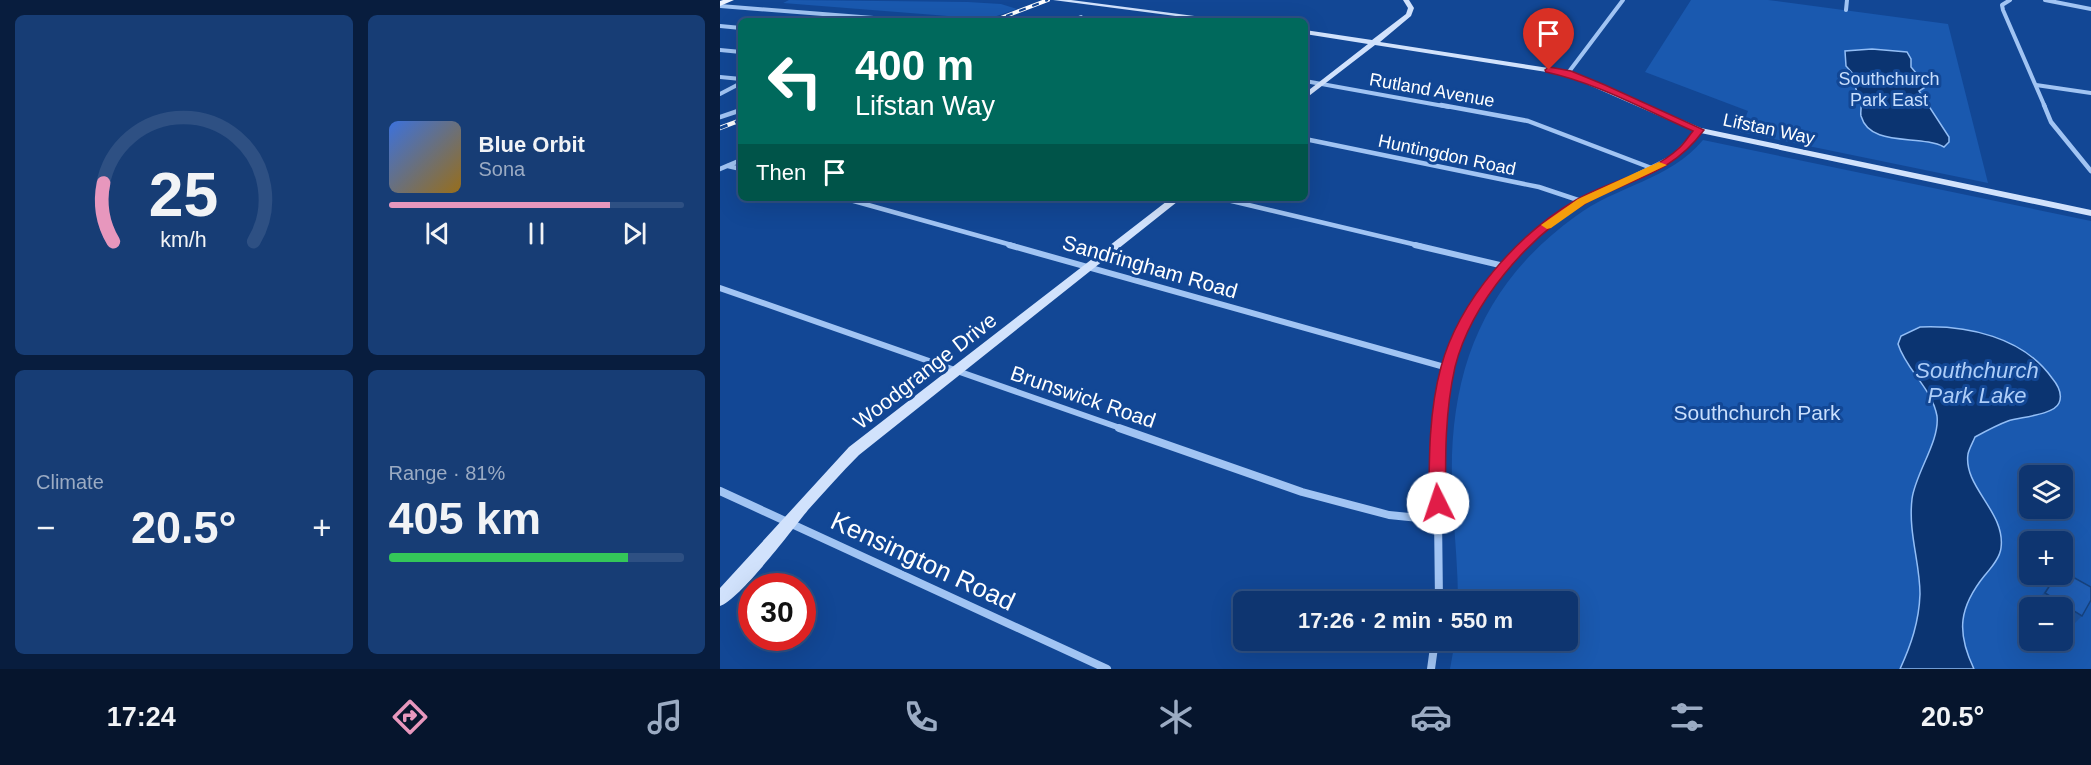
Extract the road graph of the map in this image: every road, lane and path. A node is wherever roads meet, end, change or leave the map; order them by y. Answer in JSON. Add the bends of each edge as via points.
{"nodes":[{"id":1,"x":730,"y":0,"type":"edge"},
{"id":2,"x":1056,"y":0,"type":"edge"},
{"id":3,"x":1406,"y":0,"type":"edge"},
{"id":4,"x":1623,"y":0,"type":"edge"},
{"id":5,"x":1847,"y":0,"type":"edge"},
{"id":6,"x":2010,"y":0,"type":"edge"},
{"id":7,"x":2045,"y":0,"type":"edge"},
{"id":8,"x":720,"y":5,"type":"edge"},
{"id":9,"x":2091,"y":9,"type":"edge"},
{"id":10,"x":1846,"y":10,"type":"dead end"},
{"id":11,"x":876,"y":18,"type":"edge"},
{"id":12,"x":1205,"y":18,"type":"edge"},
{"id":13,"x":720,"y":26,"type":"edge"},
{"id":14,"x":738,"y":28,"type":"edge"},
{"id":15,"x":1308,"y":32,"type":"edge"},
{"id":16,"x":1373,"y":43,"type":"junction"},
{"id":17,"x":720,"y":50,"type":"edge"},
{"id":18,"x":738,"y":52,"type":"edge"},
{"id":19,"x":1568,"y":73,"type":"junction"},
{"id":20,"x":720,"y":77,"type":"edge"},
{"id":21,"x":738,"y":79,"type":"edge"},
{"id":22,"x":1308,"y":82,"type":"edge"},
{"id":23,"x":1322,"y":84,"type":"junction"},
{"id":24,"x":738,"y":85,"type":"edge"},
{"id":25,"x":2036,"y":85,"type":"junction"},
{"id":26,"x":2091,"y":93,"type":"edge"},
{"id":27,"x":720,"y":94,"type":"edge"},
{"id":28,"x":1308,"y":95,"type":"edge"},
{"id":29,"x":738,"y":111,"type":"edge"},
{"id":30,"x":720,"y":117,"type":"edge"},
{"id":31,"x":1699,"y":130,"type":"junction"},
{"id":32,"x":1308,"y":141,"type":"edge"},
{"id":33,"x":738,"y":161,"type":"edge"},
{"id":34,"x":728,"y":166,"type":"junction"},
{"id":35,"x":738,"y":168,"type":"edge"},
{"id":36,"x":720,"y":169,"type":"edge"},
{"id":37,"x":1654,"y":169,"type":"junction"},
{"id":38,"x":2091,"y":171,"type":"edge"},
{"id":39,"x":854,"y":201,"type":"edge"},
{"id":40,"x":1173,"y":201,"type":"edge"},
{"id":41,"x":1232,"y":201,"type":"edge"},
{"id":42,"x":1581,"y":201,"type":"junction"},
{"id":43,"x":2091,"y":213,"type":"edge"},
{"id":44,"x":1504,"y":266,"type":"junction"},
{"id":45,"x":1088,"y":267,"type":"junction"},
{"id":46,"x":720,"y":288,"type":"edge"},
{"id":47,"x":1448,"y":368,"type":"junction"},
{"id":48,"x":956,"y":371,"type":"junction"},
{"id":49,"x":720,"y":491,"type":"edge"},
{"id":50,"x":1439,"y":520,"type":"junction"},
{"id":51,"x":789,"y":522,"type":"junction"},
{"id":52,"x":1439,"y":591,"type":"edge"},
{"id":53,"x":720,"y":599,"type":"edge"},
{"id":54,"x":1434,"y":651,"type":"edge"},
{"id":55,"x":1107,"y":669,"type":"edge"},
{"id":56,"x":1431,"y":669,"type":"edge"}],
"edges":[{"from":1,"to":8,"type":"main road"},
{"from":2,"to":12,"type":"street"},
{"from":3,"to":16,"type":"street","via":[[1411,8],[1408,15]]},
{"from":4,"to":19,"type":"street"},
{"from":5,"to":10,"type":"street"},
{"from":6,"to":25,"type":"street","via":[[2002,6]]},
{"from":7,"to":9,"type":"street"},
{"from":8,"to":11,"type":"street"},
{"from":13,"to":14,"type":"street"},
{"from":15,"to":16,"type":"street","name":"Lifstan Way"},
{"from":16,"to":19,"type":"street","name":"Lifstan Way"},
{"from":16,"to":23,"type":"street"},
{"from":17,"to":18,"type":"street"},
{"from":19,"to":31,"type":"street","name":"Lifstan Way"},
{"from":20,"to":21,"type":"street"},
{"from":22,"to":23,"type":"street","name":"Rutland Avenue"},
{"from":23,"to":28,"type":"street"},
{"from":23,"to":37,"type":"street","name":"Rutland Avenue","via":[[1528,121]]},
{"from":24,"to":27,"type":"street"},
{"from":25,"to":26,"type":"street"},
{"from":25,"to":38,"type":"street","via":[[2052,122]]},
{"from":29,"to":30,"type":"street"},
{"from":31,"to":37,"type":"street","via":[[1682,151]]},
{"from":31,"to":43,"type":"street","name":"Lifstan Way"},
{"from":32,"to":42,"type":"street","name":"Huntingdon Road","via":[[1539,187]]},
{"from":33,"to":34,"type":"street"},
{"from":34,"to":35,"type":"street"},
{"from":34,"to":36,"type":"street"},
{"from":37,"to":42,"type":"street"},
{"from":39,"to":45,"type":"street","name":"Sandringham Road"},
{"from":40,"to":45,"type":"street","name":"Woodgrange Drive"},
{"from":41,"to":44,"type":"street"},
{"from":42,"to":44,"type":"street","via":[[1551,221]]},
{"from":44,"to":47,"type":"street","via":[[1465,324]]},
{"from":45,"to":47,"type":"street","name":"Sandringham Road"},
{"from":45,"to":48,"type":"street","name":"Woodgrange Drive"},
{"from":46,"to":48,"type":"street","name":"Brunswick Road"},
{"from":47,"to":50,"type":"street","via":[[1436,449]]},
{"from":48,"to":50,"type":"street","name":"Brunswick Road","via":[[1302,492],[1375,511]]},
{"from":48,"to":51,"type":"street","name":"Woodgrange Drive","via":[[854,451]]},
{"from":49,"to":51,"type":"street","name":"Kensington Road"},
{"from":50,"to":52,"type":"street"},
{"from":51,"to":53,"type":"street","name":"Woodgrange Drive"},
{"from":51,"to":55,"type":"street","name":"Kensington Road"},
{"from":54,"to":56,"type":"street"}]}
